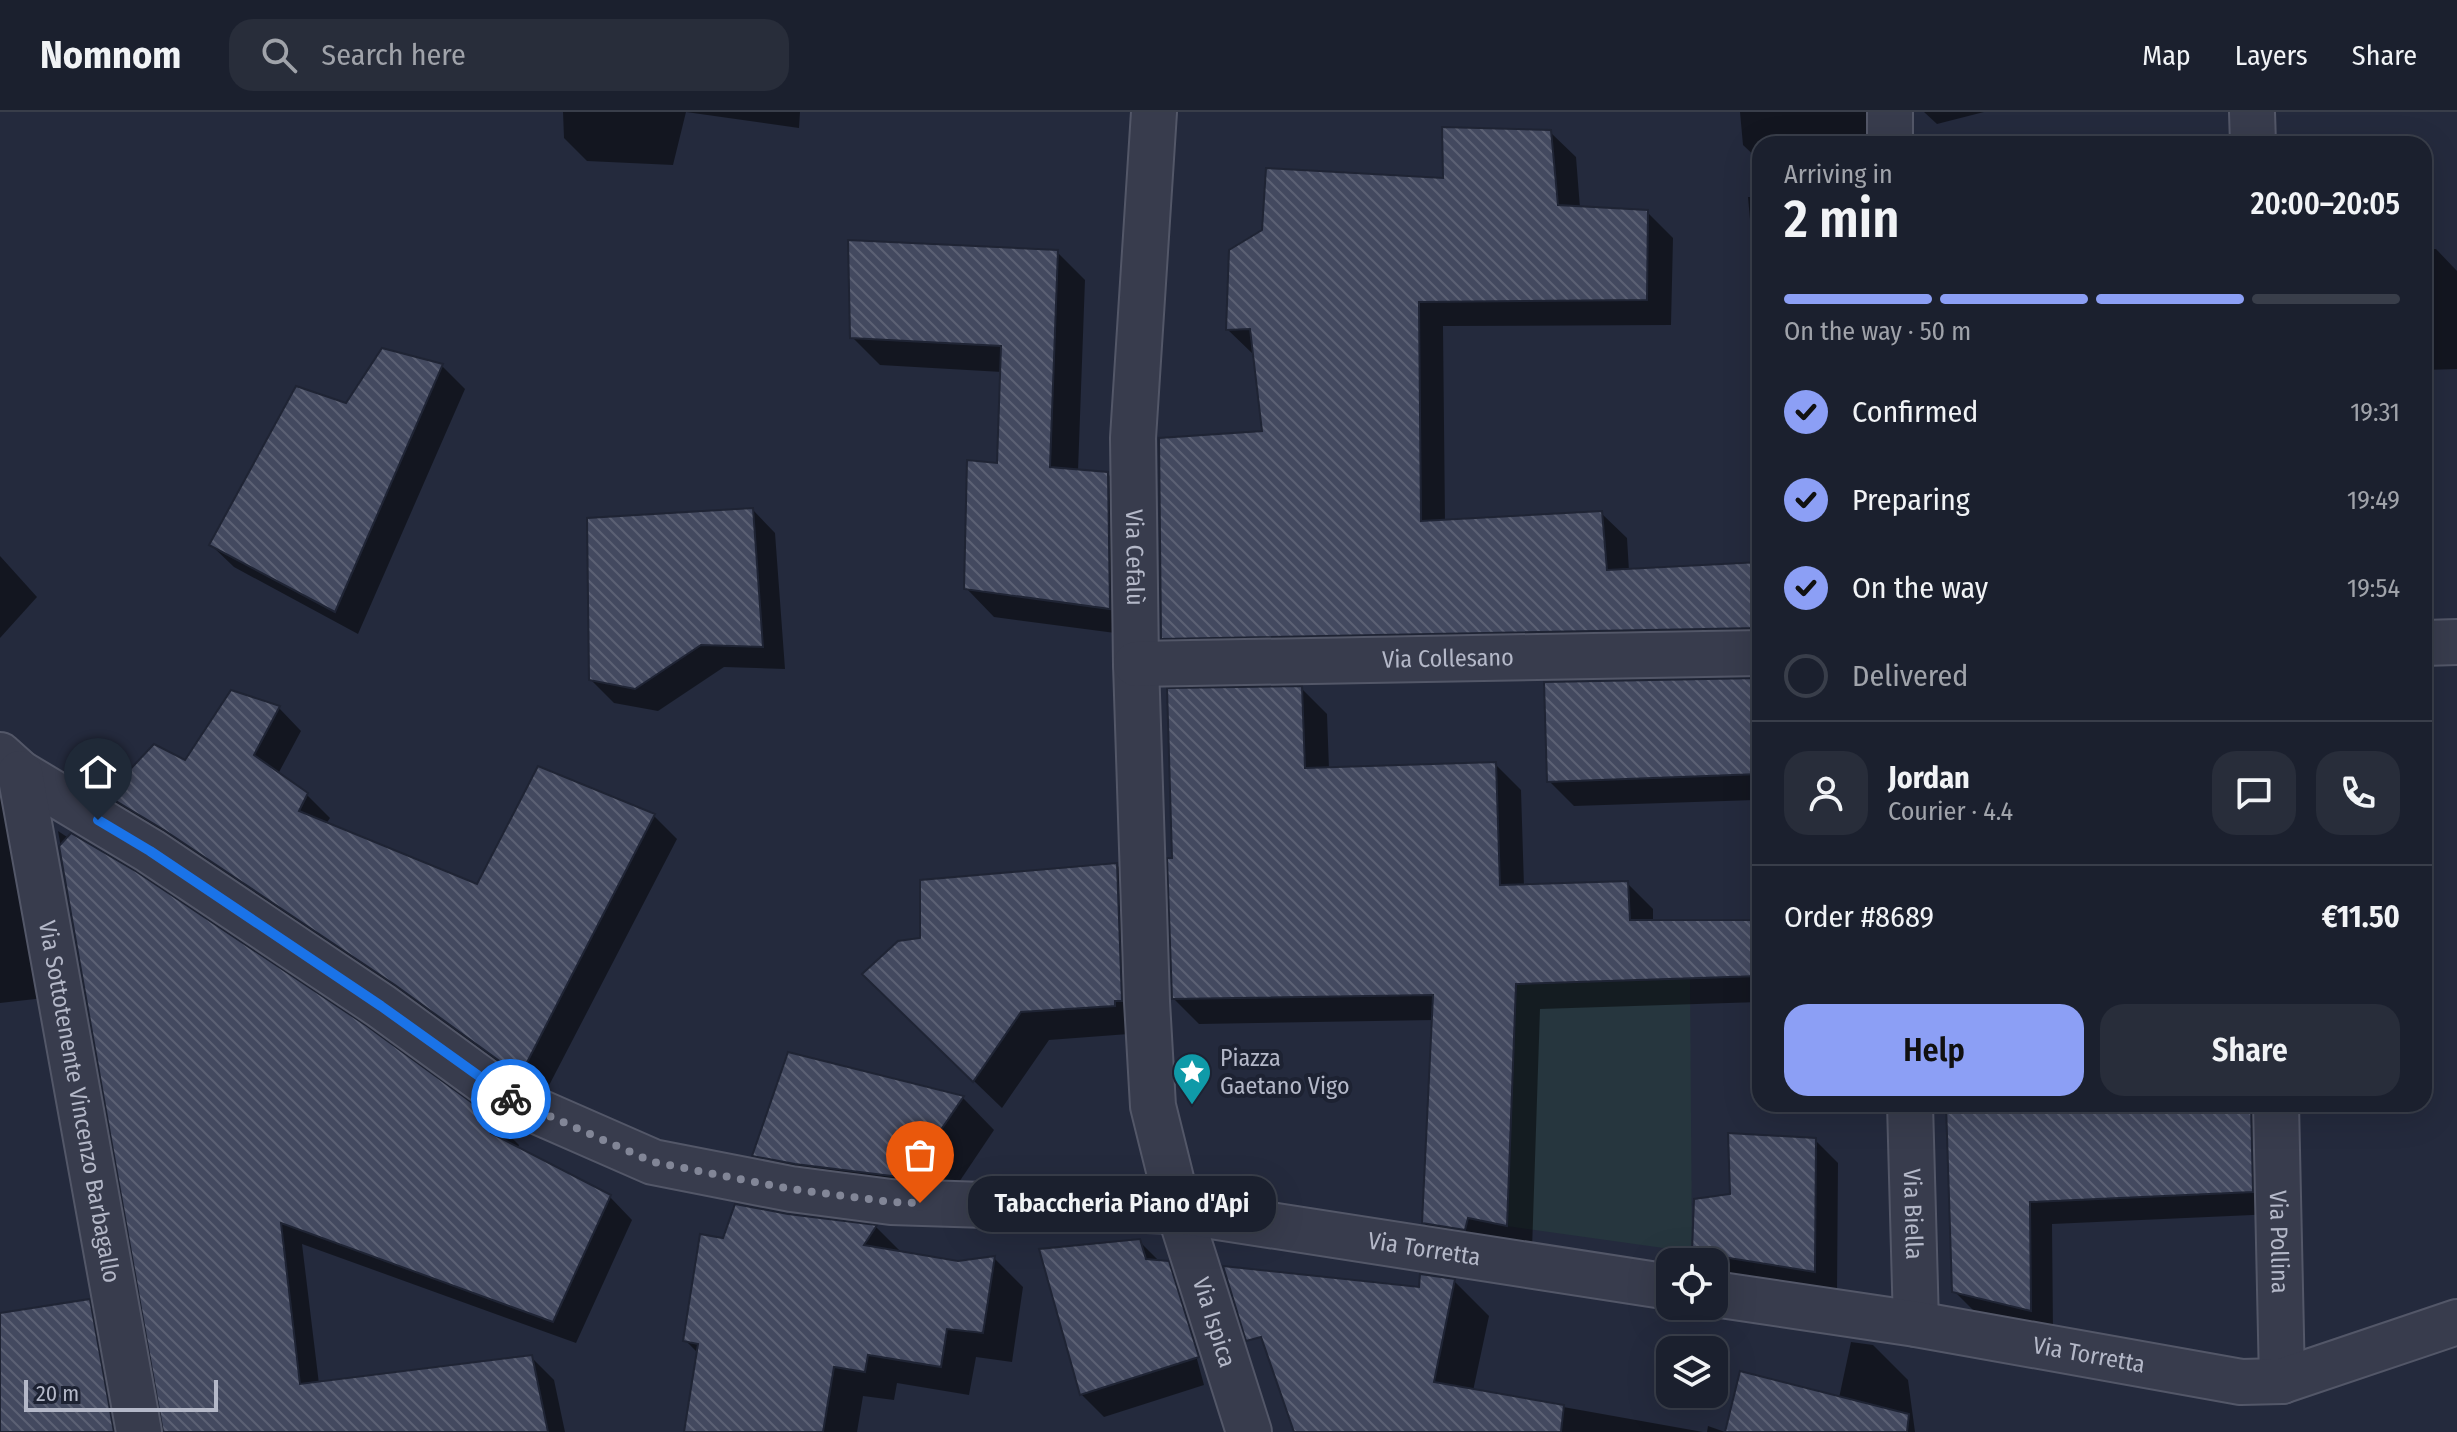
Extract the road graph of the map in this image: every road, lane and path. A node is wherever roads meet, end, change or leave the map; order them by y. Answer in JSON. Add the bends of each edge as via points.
{"nodes":[{"id":1,"x":1154,"y":112,"type":"edge"},
{"id":2,"x":1890,"y":112,"type":"edge"},
{"id":3,"x":2252,"y":112,"type":"edge"},
{"id":4,"x":1890,"y":136,"type":"edge"},
{"id":5,"x":2253,"y":136,"type":"edge"},
{"id":6,"x":2457,"y":642,"type":"edge"},
{"id":7,"x":2432,"y":643,"type":"edge"},
{"id":8,"x":1752,"y":653,"type":"edge"},
{"id":9,"x":1136,"y":664,"type":"junction"},
{"id":10,"x":10,"y":764,"type":"edge"},
{"id":11,"x":1147,"y":1002,"type":"joint"},
{"id":12,"x":1910,"y":1112,"type":"edge"},
{"id":13,"x":2276,"y":1112,"type":"edge"},
{"id":14,"x":1179,"y":1211,"type":"junction"},
{"id":15,"x":1656,"y":1285,"type":"edge"},
{"id":16,"x":1728,"y":1296,"type":"edge"},
{"id":17,"x":2457,"y":1322,"type":"edge"},
{"id":18,"x":1916,"y":1324,"type":"junction"},
{"id":19,"x":2282,"y":1381,"type":"junction"},
{"id":20,"x":139,"y":1432,"type":"edge"},
{"id":21,"x":1249,"y":1432,"type":"edge"}],
"edges":[{"from":1,"to":9,"type":"street","name":"Via Cefalù","via":[[1133,438]]},
{"from":2,"to":4,"type":"street"},
{"from":3,"to":5,"type":"street"},
{"from":6,"to":7,"type":"street"},
{"from":8,"to":9,"type":"street","name":"Via Collesano"},
{"from":9,"to":11,"type":"street","name":"Via Cefalù"},
{"from":10,"to":14,"type":"street","name":"Via Sottotenente Vincenzo Barbagallo","via":[[381,1006],[507,1098],[653,1162],[891,1202]]},
{"from":10,"to":20,"type":"street","name":"Via Sottotenente Vincenzo Barbagallo"},
{"from":11,"to":14,"type":"street","name":"Via Ispica","via":[[1153,1106]]},
{"from":12,"to":18,"type":"street","name":"Via Biella"},
{"from":13,"to":19,"type":"street","name":"Via Pollina"},
{"from":14,"to":15,"type":"street","name":"Via Torretta"},
{"from":14,"to":21,"type":"street","name":"Via Ispica"},
{"from":16,"to":18,"type":"street","name":"Via Torretta"},
{"from":17,"to":19,"type":"street","name":"Via Torretta"},
{"from":18,"to":19,"type":"street","name":"Via Torretta","via":[[2241,1382]]}]}
